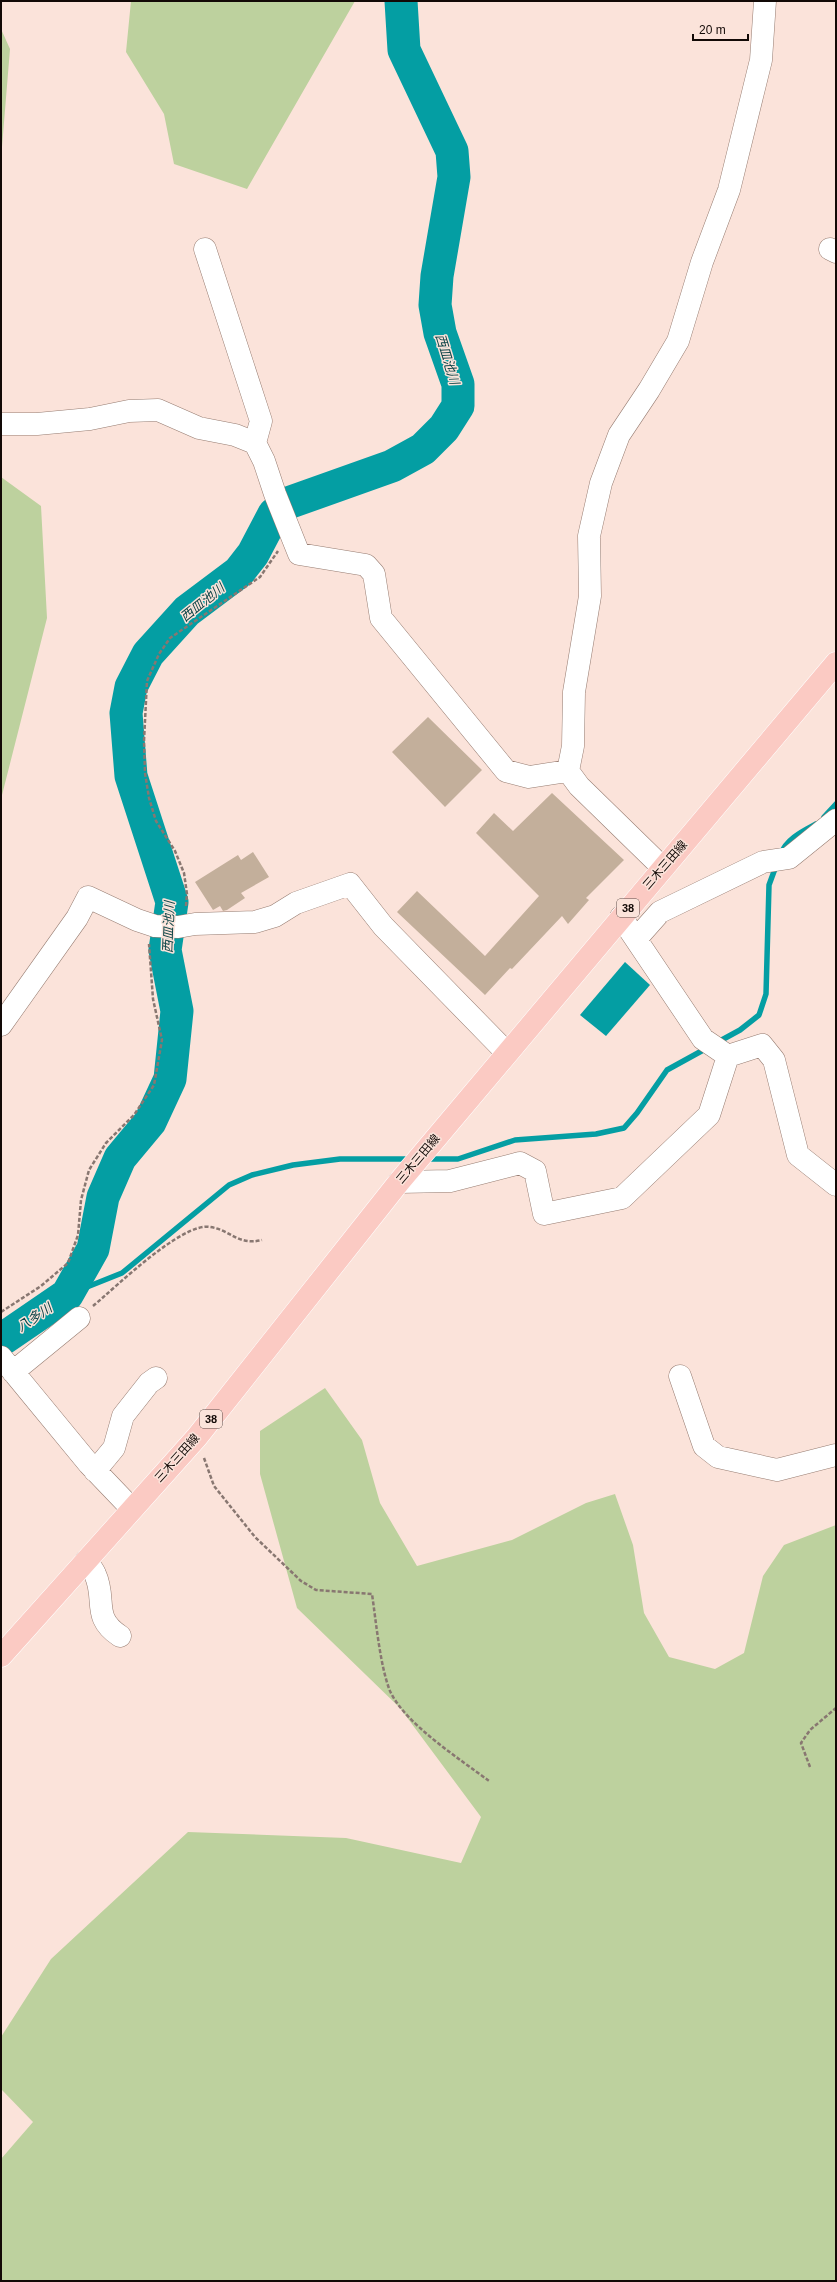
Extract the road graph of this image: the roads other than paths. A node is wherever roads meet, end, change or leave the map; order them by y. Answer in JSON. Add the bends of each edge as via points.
{"nodes":[{"id":1,"x":765,"y":1,"type":"edge"},
{"id":2,"x":205,"y":249,"type":"dead end"},
{"id":3,"x":1,"y":424,"type":"edge"},
{"id":4,"x":255,"y":444,"type":"junction"},
{"id":5,"x":836,"y":663,"type":"edge"},
{"id":6,"x":568,"y":771,"type":"junction"},
{"id":7,"x":836,"y":820,"type":"edge"},
{"id":8,"x":663,"y":868,"type":"junction"},
{"id":9,"x":621,"y":917,"type":"junction"},
{"id":10,"x":636,"y":939,"type":"junction"},
{"id":11,"x":1,"y":1025,"type":"edge"},
{"id":12,"x":507,"y":1053,"type":"junction"},
{"id":13,"x":728,"y":1056,"type":"junction"},
{"id":14,"x":403,"y":1177,"type":"junction"},
{"id":15,"x":836,"y":1185,"type":"edge"},
{"id":16,"x":79,"y":1318,"type":"road end"},
{"id":17,"x":6,"y":1364,"type":"edge"},
{"id":18,"x":680,"y":1376,"type":"dead end"},
{"id":19,"x":156,"y":1378,"type":"dead end"},
{"id":20,"x":836,"y":1455,"type":"edge"},
{"id":21,"x":95,"y":1471,"type":"junction"},
{"id":22,"x":132,"y":1509,"type":"junction"},
{"id":23,"x":86,"y":1561,"type":"junction"},
{"id":24,"x":120,"y":1636,"type":"dead end"},
{"id":25,"x":1,"y":1656,"type":"edge"}],
"edges":[{"from":1,"to":6,"type":"street","via":[[761,60],[729,190],[702,262],[678,341],[619,435],[601,483],[589,536],[590,596],[574,692],[573,746]]},
{"from":2,"to":4,"type":"street","via":[[261,421]]},
{"from":3,"to":4,"type":"street","via":[[37,424],[90,419],[129,411],[158,410],[199,428],[235,435]]},
{"from":4,"to":6,"type":"street","via":[[264,461],[299,554],[366,564],[374,574],[381,618],[506,771],[529,777]]},
{"from":5,"to":8,"type":"main road","name":"三木三田線","number":"38"},
{"from":6,"to":8,"type":"street","via":[[579,786]]},
{"from":7,"to":10,"type":"street","via":[[788,858],[763,862],[660,912]]},
{"from":8,"to":9,"type":"main road","name":"三木三田線","number":"38"},
{"from":9,"to":10,"type":"street"},
{"from":9,"to":12,"type":"main road","name":"三木三田線","number":"38"},
{"from":10,"to":13,"type":"street","via":[[703,1039]]},
{"from":11,"to":12,"type":"street","via":[[77,918],[88,897],[153,925],[181,926],[255,922],[275,916],[296,903],[350,884],[382,926]]},
{"from":12,"to":14,"type":"main road","name":"三木三田線","number":"38"},
{"from":13,"to":14,"type":"street","via":[[709,1115],[622,1198],[544,1214],[535,1171],[520,1163],[450,1181]]},
{"from":13,"to":15,"type":"street","via":[[762,1045],[774,1060],[798,1155]]},
{"from":14,"to":22,"type":"main road","name":"三木三田線","number":"38","via":[[197,1437]]},
{"from":16,"to":17,"type":"street"},
{"from":17,"to":21,"type":"street"},
{"from":18,"to":20,"type":"street","via":[[704,1446],[718,1457],[777,1470]]},
{"from":19,"to":21,"type":"street","via":[[149,1383],[123,1416],[114,1448]]},
{"from":21,"to":22,"type":"street"},
{"from":22,"to":23,"type":"main road","name":"三木三田線","number":"38"},
{"from":23,"to":24,"type":"street","via":[[95,1573],[102,1618],[109,1628]]},
{"from":23,"to":25,"type":"main road","name":"三木三田線","number":"38"}]}
